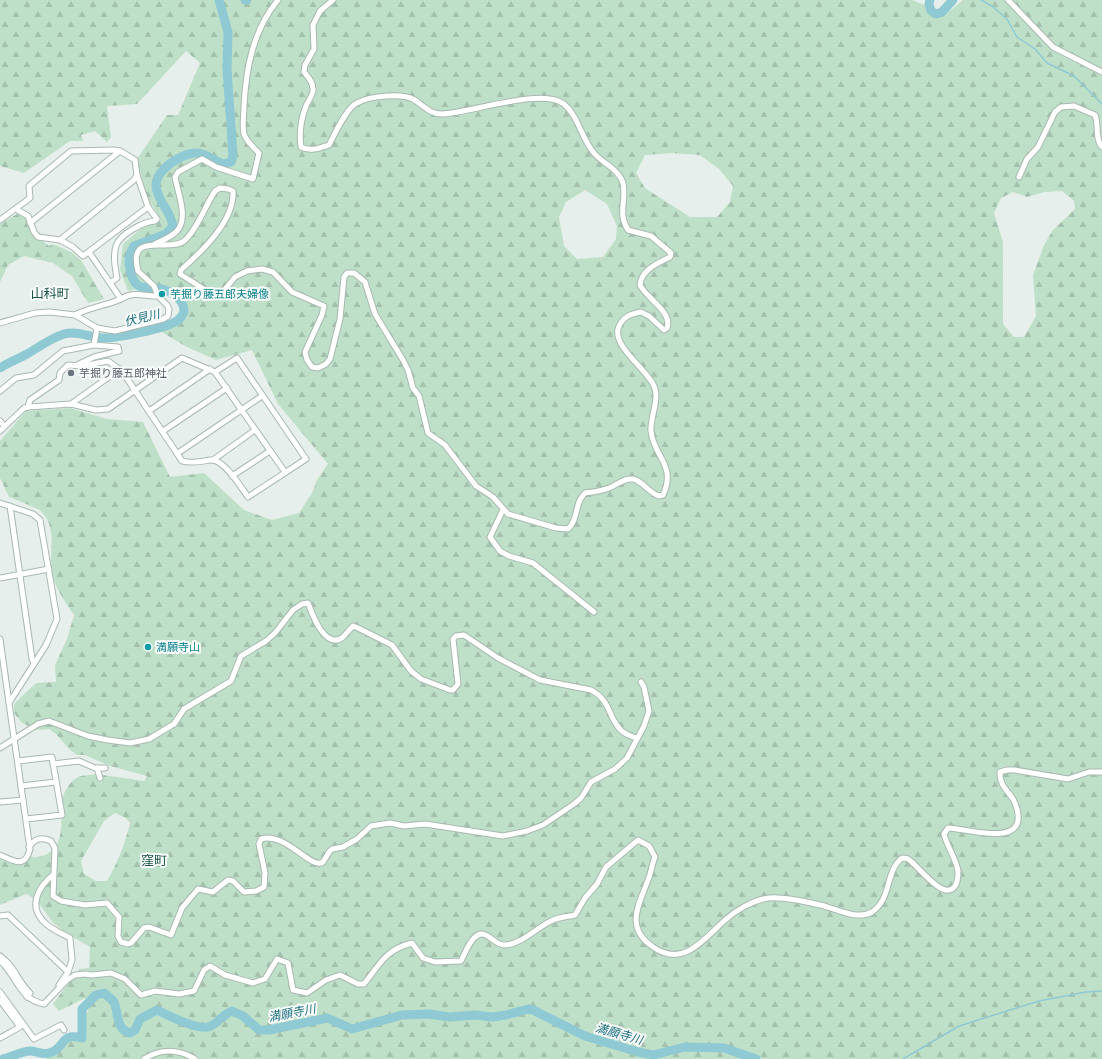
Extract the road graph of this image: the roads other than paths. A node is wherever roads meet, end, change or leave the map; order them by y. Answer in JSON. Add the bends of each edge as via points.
{"nodes":[{"id":1,"x":278,"y":0,"type":"edge"},
{"id":2,"x":333,"y":0,"type":"edge"},
{"id":3,"x":1008,"y":0,"type":"edge"},
{"id":4,"x":1102,"y":72,"type":"edge"},
{"id":5,"x":1102,"y":148,"type":"edge"},
{"id":6,"x":120,"y":151,"type":"junction"},
{"id":7,"x":137,"y":176,"type":"junction"},
{"id":8,"x":1018,"y":177,"type":"dead end"},
{"id":9,"x":148,"y":207,"type":"junction"},
{"id":10,"x":16,"y":209,"type":"junction"},
{"id":11,"x":0,"y":220,"type":"edge"},
{"id":12,"x":30,"y":223,"type":"junction"},
{"id":13,"x":60,"y":240,"type":"junction"},
{"id":14,"x":155,"y":244,"type":"junction"},
{"id":15,"x":89,"y":252,"type":"junction"},
{"id":16,"x":110,"y":283,"type":"junction"},
{"id":17,"x":158,"y":294,"type":"junction"},
{"id":18,"x":121,"y":299,"type":"junction"},
{"id":19,"x":75,"y":315,"type":"junction"},
{"id":20,"x":0,"y":323,"type":"edge"},
{"id":21,"x":96,"y":329,"type":"junction"},
{"id":22,"x":94,"y":344,"type":"junction"},
{"id":23,"x":79,"y":364,"type":"junction"},
{"id":24,"x":120,"y":369,"type":"junction"},
{"id":25,"x":210,"y":369,"type":"junction"},
{"id":26,"x":215,"y":372,"type":"junction"},
{"id":27,"x":227,"y":388,"type":"junction"},
{"id":28,"x":136,"y":390,"type":"junction"},
{"id":29,"x":0,"y":391,"type":"edge"},
{"id":30,"x":262,"y":396,"type":"junction"},
{"id":31,"x":71,"y":404,"type":"junction"},
{"id":32,"x":28,"y":407,"type":"junction"},
{"id":33,"x":242,"y":409,"type":"junction"},
{"id":34,"x":149,"y":411,"type":"junction"},
{"id":35,"x":0,"y":421,"type":"edge"},
{"id":36,"x":4,"y":426,"type":"junction"},
{"id":37,"x":255,"y":430,"type":"junction"},
{"id":38,"x":0,"y":431,"type":"edge"},
{"id":39,"x":163,"y":431,"type":"junction"},
{"id":40,"x":270,"y":452,"type":"junction"},
{"id":41,"x":178,"y":453,"type":"junction"},
{"id":42,"x":213,"y":460,"type":"junction"},
{"id":43,"x":285,"y":472,"type":"junction"},
{"id":44,"x":232,"y":476,"type":"junction"},
{"id":45,"x":0,"y":503,"type":"edge"},
{"id":46,"x":10,"y":506,"type":"junction"},
{"id":47,"x":503,"y":510,"type":"junction"},
{"id":48,"x":49,"y":569,"type":"junction"},
{"id":49,"x":20,"y":574,"type":"junction"},
{"id":50,"x":0,"y":578,"type":"edge"},
{"id":51,"x":594,"y":612,"type":"dead end"},
{"id":52,"x":0,"y":639,"type":"edge"},
{"id":53,"x":1,"y":658,"type":"edge"},
{"id":54,"x":34,"y":663,"type":"junction"},
{"id":55,"x":641,"y":682,"type":"dead end"},
{"id":56,"x":9,"y":703,"type":"junction"},
{"id":57,"x":636,"y":738,"type":"junction"},
{"id":58,"x":14,"y":739,"type":"junction"},
{"id":59,"x":0,"y":748,"type":"edge"},
{"id":60,"x":18,"y":761,"type":"junction"},
{"id":61,"x":53,"y":764,"type":"junction"},
{"id":62,"x":97,"y":768,"type":"junction"},
{"id":63,"x":105,"y":768,"type":"dead end"},
{"id":64,"x":1102,"y":772,"type":"edge"},
{"id":65,"x":100,"y":778,"type":"dead end"},
{"id":66,"x":56,"y":782,"type":"junction"},
{"id":67,"x":21,"y":786,"type":"junction"},
{"id":68,"x":23,"y":800,"type":"junction"},
{"id":69,"x":0,"y":802,"type":"edge"},
{"id":70,"x":26,"y":819,"type":"junction"},
{"id":71,"x":29,"y":847,"type":"junction"},
{"id":72,"x":0,"y":855,"type":"edge"},
{"id":73,"x":53,"y":875,"type":"junction"},
{"id":74,"x":0,"y":916,"type":"edge"},
{"id":75,"x":0,"y":956,"type":"edge"},
{"id":76,"x":0,"y":961,"type":"edge"},
{"id":77,"x":68,"y":972,"type":"junction"},
{"id":78,"x":56,"y":991,"type":"junction"},
{"id":79,"x":0,"y":992,"type":"edge"},
{"id":80,"x":27,"y":997,"type":"junction"},
{"id":81,"x":0,"y":1000,"type":"edge"},
{"id":82,"x":64,"y":1030,"type":"dead end"},
{"id":83,"x":0,"y":1038,"type":"edge"},
{"id":84,"x":144,"y":1059,"type":"edge"},
{"id":85,"x":195,"y":1059,"type":"edge"}],
"edges":[{"from":1,"to":14,"type":"street","via":[[263,21],[255,41],[245,87],[244,136],[260,153],[253,179],[216,167],[202,159],[178,172],[175,177],[181,202],[182,222],[175,233]]},
{"from":2,"to":47,"type":"street","via":[[320,11],[313,25],[314,49],[304,72],[314,90],[306,106],[299,136],[301,147],[316,149],[329,145],[350,108],[356,103],[376,98],[407,97],[433,113],[440,114],[475,110],[518,100],[556,100],[569,109],[593,152],[614,170],[620,179],[623,190],[622,214],[628,230],[651,236],[671,254],[648,269],[642,276],[640,285],[665,314],[667,328],[664,330],[641,312],[627,316],[617,330],[617,338],[645,370],[656,392],[651,430],[665,463],[668,478],[663,495],[652,494],[633,479],[610,488],[585,493],[578,503],[572,526],[568,529],[519,518]]},
{"from":3,"to":4,"type":"street","via":[[1053,47]]},
{"from":5,"to":8,"type":"street","via":[[1098,143],[1098,122],[1095,115],[1074,106],[1061,107],[1055,112],[1038,147],[1027,159]]},
{"from":6,"to":7,"type":"street","via":[[135,160]]},
{"from":6,"to":10,"type":"street","via":[[71,151],[29,186],[30,198]]},
{"from":6,"to":12,"type":"street"},
{"from":7,"to":9,"type":"street"},
{"from":7,"to":13,"type":"street"},
{"from":9,"to":15,"type":"street"},
{"from":9,"to":16,"type":"street","via":[[157,219],[132,230],[117,244],[114,262],[117,278]]},
{"from":10,"to":11,"type":"street"},
{"from":10,"to":12,"type":"street","via":[[28,216]]},
{"from":12,"to":13,"type":"street","via":[[38,237]]},
{"from":13,"to":15,"type":"street","via":[[83,256]]},
{"from":14,"to":17,"type":"street","via":[[145,246],[136,257],[138,271],[154,286]]},
{"from":14,"to":47,"type":"street","via":[[182,242],[192,231],[215,192],[224,187],[233,191],[233,202],[228,215],[203,250],[181,270],[180,274],[210,293],[218,294],[222,293],[235,277],[247,270],[273,272],[292,292],[324,306],[305,352],[312,367],[318,368],[326,364],[332,352],[340,319],[344,277],[347,273],[359,276],[365,282],[380,325],[408,370],[413,388],[422,404],[428,433],[445,445],[476,486],[493,497]]},
{"from":15,"to":16,"type":"street"},
{"from":16,"to":18,"type":"street"},
{"from":17,"to":18,"type":"street","via":[[145,296],[134,293]]},
{"from":17,"to":21,"type":"street","via":[[169,310],[168,316],[163,319],[115,331]]},
{"from":18,"to":19,"type":"street"},
{"from":19,"to":20,"type":"street","via":[[43,312]]},
{"from":19,"to":21,"type":"street"},
{"from":21,"to":22,"type":"street"},
{"from":22,"to":23,"type":"street","via":[[118,347],[119,351],[94,357]]},
{"from":22,"to":29,"type":"street","via":[[63,351],[34,375],[16,378]]},
{"from":23,"to":24,"type":"street","via":[[82,366],[108,361]]},
{"from":23,"to":32,"type":"street","via":[[68,365],[60,374],[59,380],[30,400]]},
{"from":24,"to":28,"type":"street"},
{"from":24,"to":31,"type":"street"},
{"from":25,"to":26,"type":"street"},
{"from":25,"to":28,"type":"street","via":[[182,358]]},
{"from":25,"to":34,"type":"street"},
{"from":26,"to":27,"type":"street"},
{"from":26,"to":30,"type":"street","via":[[237,358]]},
{"from":27,"to":33,"type":"street"},
{"from":27,"to":39,"type":"street"},
{"from":28,"to":31,"type":"street","via":[[108,409],[96,410]]},
{"from":28,"to":34,"type":"street"},
{"from":30,"to":33,"type":"street"},
{"from":30,"to":43,"type":"street","via":[[306,459]]},
{"from":31,"to":32,"type":"street"},
{"from":32,"to":36,"type":"street"},
{"from":33,"to":37,"type":"street"},
{"from":33,"to":41,"type":"street"},
{"from":34,"to":39,"type":"street"},
{"from":35,"to":36,"type":"street"},
{"from":36,"to":38,"type":"street"},
{"from":37,"to":40,"type":"street"},
{"from":37,"to":42,"type":"street"},
{"from":39,"to":41,"type":"street"},
{"from":40,"to":43,"type":"street"},
{"from":40,"to":44,"type":"street"},
{"from":41,"to":42,"type":"street","via":[[182,461],[186,462]]},
{"from":42,"to":44,"type":"street"},
{"from":43,"to":44,"type":"street","via":[[248,497]]},
{"from":45,"to":46,"type":"street"},
{"from":46,"to":48,"type":"street","via":[[33,514],[40,520]]},
{"from":46,"to":49,"type":"street"},
{"from":47,"to":51,"type":"street","via":[[490,537],[500,552],[533,563]]},
{"from":48,"to":49,"type":"street"},
{"from":48,"to":54,"type":"street","via":[[57,619],[46,645]]},
{"from":49,"to":50,"type":"street"},
{"from":49,"to":54,"type":"street"},
{"from":52,"to":53,"type":"street"},
{"from":53,"to":56,"type":"street"},
{"from":54,"to":56,"type":"street"},
{"from":55,"to":57,"type":"street","via":[[649,711],[644,726]]},
{"from":56,"to":58,"type":"street"},
{"from":57,"to":58,"type":"street","via":[[619,728],[608,704],[599,694],[539,679],[498,658],[464,635],[453,639],[458,684],[454,690],[450,690],[420,679],[392,645],[358,628],[353,626],[342,638],[333,639],[325,635],[318,628],[308,603],[293,610],[276,633],[241,656],[231,681],[184,709],[174,724],[150,738],[130,743],[108,740],[88,736],[49,721],[38,724]]},
{"from":57,"to":73,"type":"street","via":[[622,764],[591,782],[581,798],[557,818],[527,831],[503,836],[425,824],[404,826],[390,823],[370,826],[357,839],[343,847],[332,849],[322,862],[317,864],[283,841],[267,837],[261,839],[259,844],[265,873],[264,887],[244,892],[233,881],[228,880],[213,892],[198,889],[182,908],[171,935],[149,927],[144,928],[131,943],[121,942],[118,936],[119,917],[114,909],[107,903],[85,905],[56,899],[53,896]]},
{"from":58,"to":59,"type":"street"},
{"from":58,"to":60,"type":"street"},
{"from":60,"to":61,"type":"street","via":[[52,757]]},
{"from":60,"to":67,"type":"street"},
{"from":61,"to":62,"type":"street","via":[[79,761]]},
{"from":61,"to":66,"type":"street"},
{"from":62,"to":63,"type":"street"},
{"from":62,"to":65,"type":"street"},
{"from":64,"to":78,"type":"street","via":[[1089,772],[1068,779],[1015,770],[1000,772],[1001,784],[1017,808],[1018,822],[1014,828],[1006,832],[991,834],[948,828],[944,834],[958,872],[954,888],[949,890],[938,886],[909,860],[902,858],[897,861],[892,872],[883,900],[872,912],[858,915],[821,905],[767,899],[750,903],[725,920],[701,944],[676,955],[658,950],[638,931],[638,904],[655,857],[649,846],[638,840],[606,867],[575,915],[552,920],[522,939],[505,946],[484,934],[478,934],[461,960],[435,962],[423,958],[412,943],[384,957],[364,984],[358,984],[340,975],[326,980],[307,993],[293,990],[288,963],[277,959],[265,979],[253,983],[226,975],[210,966],[204,970],[194,991],[188,993],[155,991],[141,996],[125,979],[111,973],[75,975]]},
{"from":66,"to":67,"type":"street"},
{"from":66,"to":70,"type":"street","via":[[62,815]]},
{"from":67,"to":68,"type":"street"},
{"from":68,"to":69,"type":"street"},
{"from":68,"to":70,"type":"street"},
{"from":70,"to":71,"type":"street"},
{"from":71,"to":72,"type":"street","via":[[27,858],[21,862]]},
{"from":71,"to":73,"type":"street","via":[[32,842],[45,838],[54,844]]},
{"from":73,"to":77,"type":"street","via":[[38,891],[37,908],[43,921],[70,938],[72,960]]},
{"from":74,"to":77,"type":"street","via":[[8,915]]},
{"from":75,"to":80,"type":"street","via":[[10,963],[30,993]]},
{"from":76,"to":80,"type":"street","via":[[10,970],[16,984]]},
{"from":77,"to":78,"type":"street"},
{"from":78,"to":80,"type":"street","via":[[44,1004]]},
{"from":79,"to":82,"type":"street","via":[[34,1039],[61,1025]]},
{"from":81,"to":83,"type":"street","via":[[20,1027]]},
{"from":84,"to":85,"type":"street","via":[[154,1054],[179,1051]]}]}
